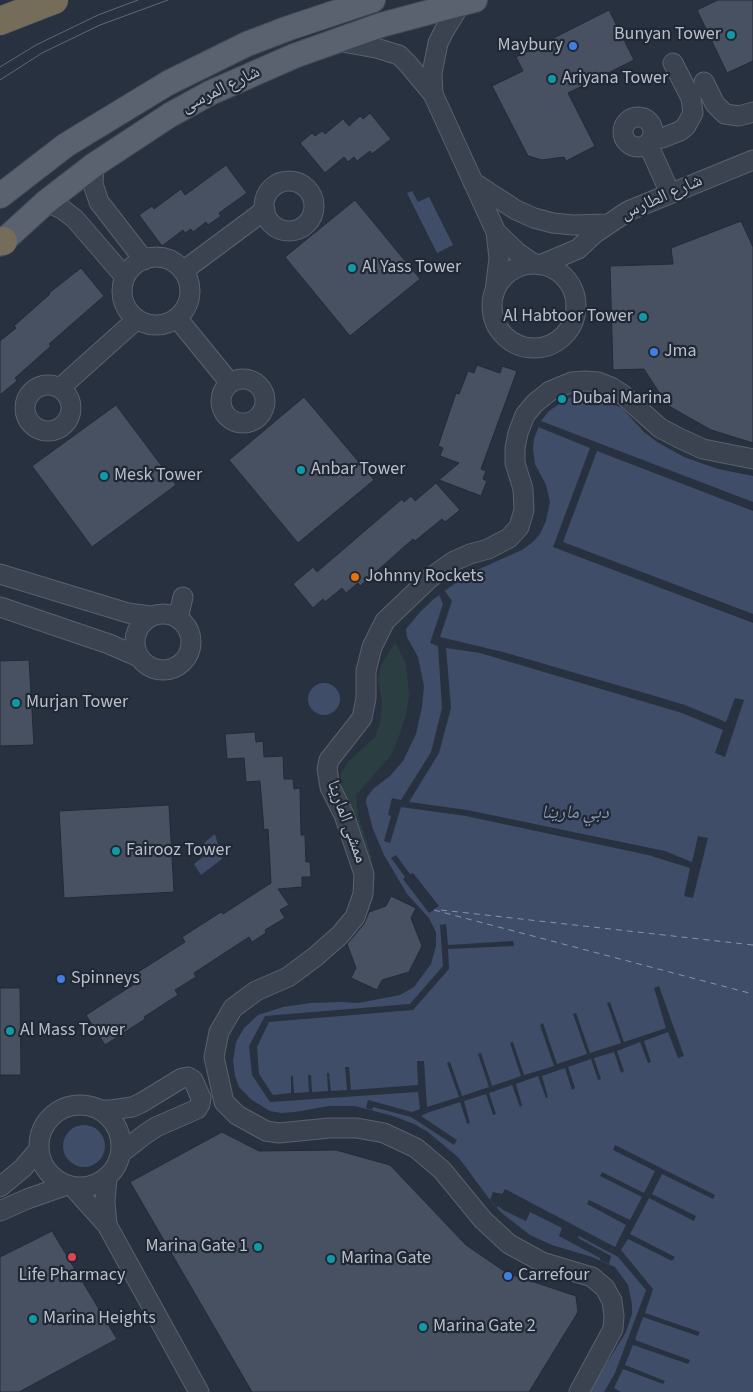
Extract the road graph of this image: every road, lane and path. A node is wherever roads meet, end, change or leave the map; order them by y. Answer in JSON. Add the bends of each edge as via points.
{"nodes":[{"id":1,"x":54,"y":0,"type":"edge"},
{"id":2,"x":373,"y":0,"type":"edge"},
{"id":3,"x":468,"y":2,"type":"edge"},
{"id":4,"x":0,"y":21,"type":"edge"},
{"id":5,"x":337,"y":41,"type":"junction"},
{"id":6,"x":669,"y":65,"type":"dead end"},
{"id":7,"x":433,"y":94,"type":"junction"},
{"id":8,"x":753,"y":101,"type":"edge"},
{"id":9,"x":753,"y":112,"type":"edge"},
{"id":10,"x":753,"y":160,"type":"edge"},
{"id":11,"x":94,"y":165,"type":"junction"},
{"id":12,"x":473,"y":182,"type":"junction"},
{"id":13,"x":670,"y":193,"type":"junction"},
{"id":14,"x":0,"y":196,"type":"edge"},
{"id":15,"x":46,"y":202,"type":"junction"},
{"id":16,"x":264,"y":210,"type":"dead end"},
{"id":17,"x":606,"y":224,"type":"junction"},
{"id":18,"x":496,"y":232,"type":"junction"},
{"id":19,"x":1,"y":242,"type":"edge"},
{"id":20,"x":578,"y":250,"type":"junction"},
{"id":21,"x":144,"y":260,"type":"junction"},
{"id":22,"x":537,"y":264,"type":"junction"},
{"id":23,"x":182,"y":270,"type":"junction"},
{"id":24,"x":125,"y":277,"type":"junction"},
{"id":25,"x":572,"y":288,"type":"junction"},
{"id":26,"x":495,"y":291,"type":"junction"},
{"id":27,"x":177,"y":318,"type":"junction"},
{"id":28,"x":137,"y":319,"type":"junction"},
{"id":29,"x":230,"y":383,"type":"dead end"},
{"id":30,"x":60,"y":388,"type":"dead end"},
{"id":31,"x":753,"y":459,"type":"edge"},
{"id":32,"x":0,"y":574,"type":"edge"},
{"id":33,"x":183,"y":597,"type":"dead end"},
{"id":34,"x":0,"y":607,"type":"edge"},
{"id":35,"x":150,"y":616,"type":"junction"},
{"id":36,"x":178,"y":618,"type":"junction"},
{"id":37,"x":146,"y":668,"type":"junction"},
{"id":38,"x":101,"y":1110,"type":"junction"},
{"id":39,"x":39,"y":1149,"type":"junction"},
{"id":40,"x":121,"y":1153,"type":"junction"},
{"id":41,"x":107,"y":1178,"type":"junction"},
{"id":42,"x":70,"y":1186,"type":"junction"},
{"id":43,"x":0,"y":1187,"type":"edge"},
{"id":44,"x":0,"y":1211,"type":"edge"},
{"id":45,"x":106,"y":1225,"type":"junction"},
{"id":46,"x":199,"y":1392,"type":"edge"},
{"id":47,"x":580,"y":1392,"type":"edge"}],
"edges":[{"from":1,"to":4,"type":"highway"},
{"from":2,"to":14,"type":"main road","name":"شارع المرسى","via":[[247,44],[168,83],[66,145]]},
{"from":3,"to":5,"type":"main road","name":"شارع المرسى","via":[[381,25]]},
{"from":3,"to":7,"type":"street","via":[[444,31],[438,44],[432,73]]},
{"from":5,"to":7,"type":"street","via":[[399,55]]},
{"from":5,"to":11,"type":"main road","name":"شارع المرسى","via":[[210,93]]},
{"from":6,"to":13,"type":"street","via":[[682,110],[674,123],[651,137]]},
{"from":7,"to":12,"type":"street"},
{"from":8,"to":9,"type":"street","via":[[737,107],[726,104],[708,80],[715,104],[725,114],[739,116]]},
{"from":10,"to":13,"type":"street","name":"شارع الطارس"},
{"from":11,"to":15,"type":"main road","name":"شارع المرسى"},
{"from":11,"to":21,"type":"street","via":[[93,184],[99,202]]},
{"from":12,"to":17,"type":"street","via":[[498,200],[534,218],[572,225]]},
{"from":12,"to":18,"type":"street"},
{"from":13,"to":17,"type":"street","name":"شارع الطارس"},
{"from":15,"to":19,"type":"main road","name":"شارع المرسى"},
{"from":15,"to":24,"type":"street","via":[[75,219]]},
{"from":16,"to":23,"type":"street"},
{"from":17,"to":20,"type":"street","name":"شارع الطارس"},
{"from":18,"to":22,"type":"street","via":[[517,252]]},
{"from":18,"to":26,"type":"street","via":[[499,258]]},
{"from":20,"to":22,"type":"street","name":"شارع الطارس"},
{"from":20,"to":25,"type":"street"},
{"from":21,"to":23,"type":"street","via":[[165,259]]},
{"from":21,"to":24,"type":"street"},
{"from":22,"to":25,"type":"street","via":[[553,269]]},
{"from":22,"to":26,"type":"street","via":[[510,272]]},
{"from":23,"to":27,"type":"street","via":[[190,290],[184,310]]},
{"from":24,"to":28,"type":"street","via":[[124,303]]},
{"from":25,"to":26,"type":"street","via":[[576,312],[569,329],[556,342],[531,348],[518,345],[499,329],[492,304]]},
{"from":27,"to":28,"type":"street","via":[[157,325]]},
{"from":27,"to":29,"type":"street"},
{"from":28,"to":30,"type":"street"},
{"from":31,"to":47,"type":"street","name":"ممشى المارينا","via":[[703,449],[679,438],[660,428],[622,394],[598,382],[572,382],[550,391],[535,403],[525,415],[515,448],[515,463],[523,489],[524,510],[519,527],[508,538],[488,549],[454,561],[430,578],[385,621],[372,647],[366,671],[362,718],[329,760],[330,787],[364,874],[363,894],[355,917],[315,957],[233,1008],[219,1032],[214,1057],[224,1102],[236,1115],[266,1131],[279,1133],[329,1128],[357,1128],[384,1133],[416,1148],[442,1170],[483,1220],[509,1244],[542,1262],[592,1277],[606,1288],[612,1301],[613,1329]]},
{"from":32,"to":35,"type":"street","via":[[128,613]]},
{"from":33,"to":36,"type":"street"},
{"from":34,"to":37,"type":"street","via":[[115,646]]},
{"from":35,"to":36,"type":"street","via":[[169,614]]},
{"from":35,"to":37,"type":"street","via":[[135,638],[136,648]]},
{"from":36,"to":37,"type":"street","via":[[191,636],[187,657],[171,669]]},
{"from":38,"to":39,"type":"street","via":[[71,1105],[54,1114],[42,1130]]},
{"from":38,"to":40,"type":"street","via":[[120,1133]]},
{"from":38,"to":40,"type":"street","via":[[132,1107],[185,1077],[191,1078],[201,1098],[197,1109],[150,1131]]},
{"from":39,"to":42,"type":"street","via":[[45,1168]]},
{"from":39,"to":43,"type":"street","via":[[24,1168]]},
{"from":40,"to":41,"type":"street"},
{"from":41,"to":42,"type":"street","via":[[87,1187]]},
{"from":41,"to":45,"type":"street"},
{"from":42,"to":44,"type":"street","via":[[27,1198]]},
{"from":42,"to":45,"type":"street"},
{"from":45,"to":46,"type":"street"}]}
